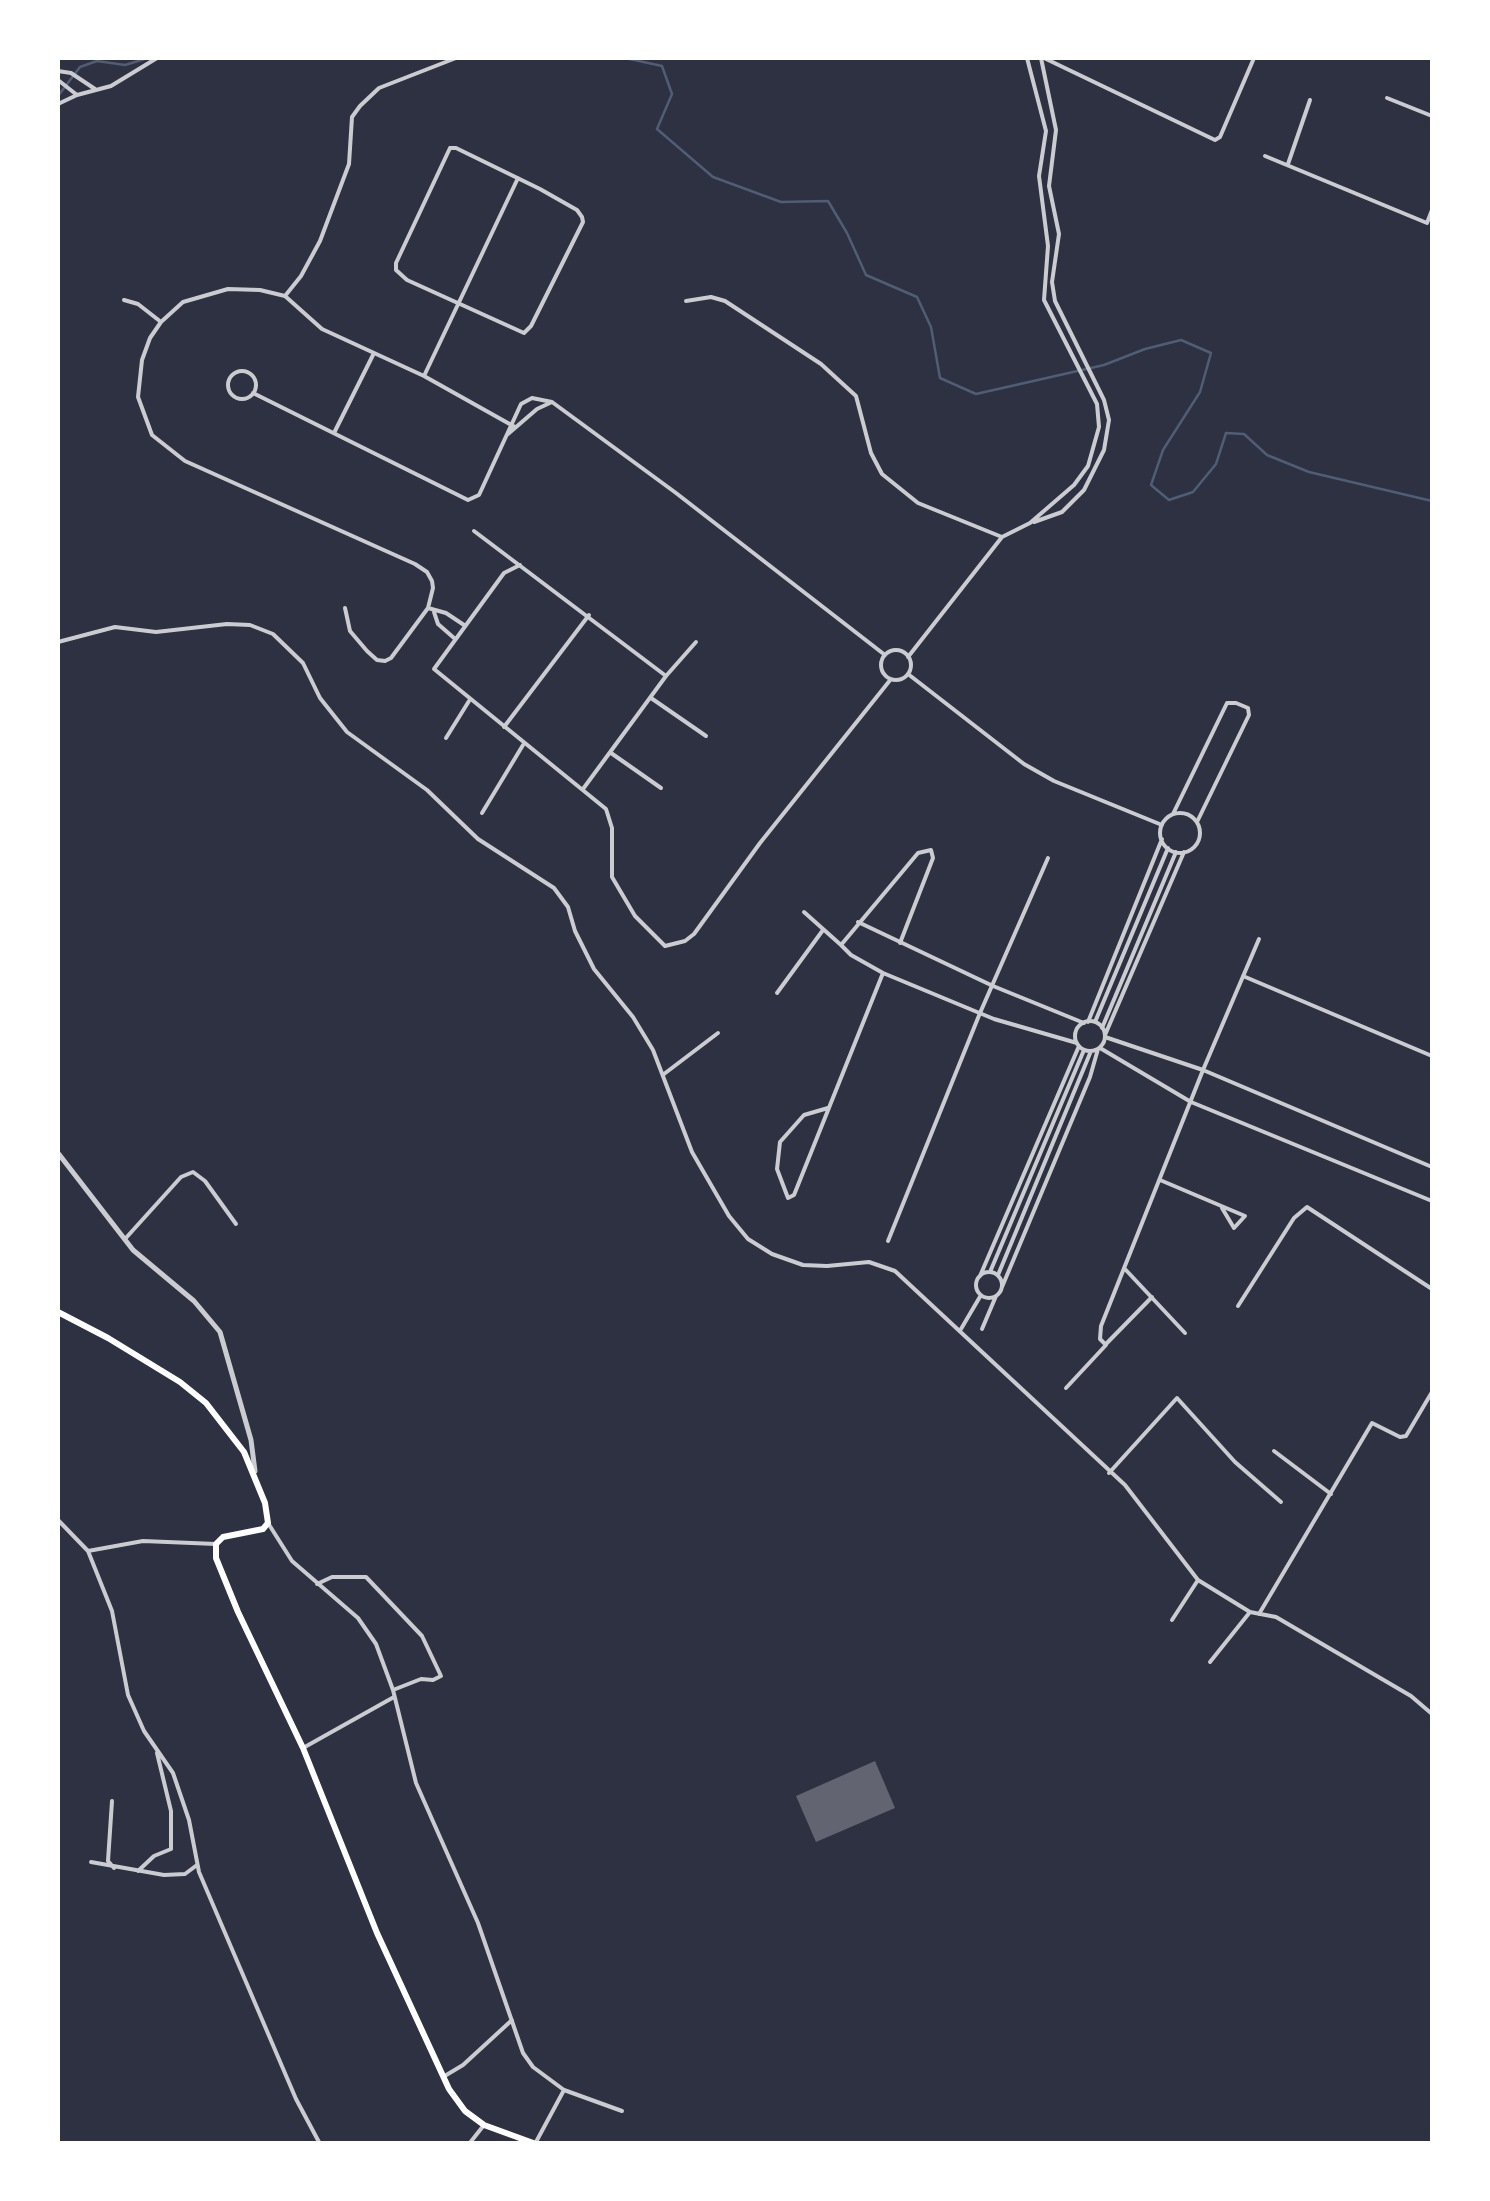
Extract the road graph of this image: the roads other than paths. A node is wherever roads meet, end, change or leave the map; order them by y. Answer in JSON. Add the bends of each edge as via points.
{"nodes":[{"id":1,"x":158,"y":58,"type":"edge"},
{"id":2,"x":456,"y":58,"type":"edge"},
{"id":3,"x":1028,"y":58,"type":"edge"},
{"id":4,"x":1043,"y":58,"type":"edge"},
{"id":5,"x":1254,"y":58,"type":"edge"},
{"id":6,"x":58,"y":72,"type":"edge"},
{"id":7,"x":58,"y":80,"type":"edge"},
{"id":8,"x":95,"y":88,"type":"junction"},
{"id":9,"x":77,"y":95,"type":"junction"},
{"id":10,"x":1387,"y":98,"type":"dead end"},
{"id":11,"x":1310,"y":100,"type":"dead end"},
{"id":12,"x":58,"y":104,"type":"edge"},
{"id":13,"x":1432,"y":116,"type":"edge"},
{"id":14,"x":1265,"y":156,"type":"dead end"},
{"id":15,"x":1288,"y":164,"type":"junction"},
{"id":16,"x":518,"y":178,"type":"junction"},
{"id":17,"x":1432,"y":210,"type":"edge"},
{"id":18,"x":285,"y":296,"type":"junction"},
{"id":19,"x":124,"y":300,"type":"dead end"},
{"id":20,"x":686,"y":301,"type":"dead end"},
{"id":21,"x":458,"y":304,"type":"junction"},
{"id":22,"x":161,"y":322,"type":"junction"},
{"id":23,"x":373,"y":354,"type":"junction"},
{"id":24,"x":424,"y":376,"type":"junction"},
{"id":25,"x":254,"y":392,"type":"junction"},
{"id":26,"x":552,"y":402,"type":"junction"},
{"id":27,"x":513,"y":425,"type":"junction"},
{"id":28,"x":335,"y":431,"type":"junction"},
{"id":29,"x":1030,"y":523,"type":"junction"},
{"id":30,"x":474,"y":531,"type":"dead end"},
{"id":31,"x":1002,"y":537,"type":"junction"},
{"id":32,"x":520,"y":565,"type":"junction"},
{"id":33,"x":345,"y":608,"type":"dead end"},
{"id":34,"x":431,"y":610,"type":"junction"},
{"id":35,"x":589,"y":615,"type":"junction"},
{"id":36,"x":464,"y":625,"type":"junction"},
{"id":37,"x":454,"y":638,"type":"junction"},
{"id":38,"x":58,"y":642,"type":"edge"},
{"id":39,"x":696,"y":642,"type":"dead end"},
{"id":40,"x":885,"y":656,"type":"junction"},
{"id":41,"x":908,"y":657,"type":"junction"},
{"id":42,"x":908,"y":674,"type":"junction"},
{"id":43,"x":666,"y":676,"type":"junction"},
{"id":44,"x":891,"y":679,"type":"junction"},
{"id":45,"x":651,"y":698,"type":"junction"},
{"id":46,"x":469,"y":700,"type":"junction"},
{"id":47,"x":502,"y":728,"type":"junction"},
{"id":48,"x":706,"y":736,"type":"dead end"},
{"id":49,"x":446,"y":738,"type":"dead end"},
{"id":50,"x":524,"y":744,"type":"junction"},
{"id":51,"x":611,"y":753,"type":"junction"},
{"id":52,"x":661,"y":788,"type":"dead end"},
{"id":53,"x":582,"y":790,"type":"junction"},
{"id":54,"x":482,"y":814,"type":"dead end"},
{"id":55,"x":1173,"y":814,"type":"junction"},
{"id":56,"x":1197,"y":822,"type":"junction"},
{"id":57,"x":1162,"y":825,"type":"junction"},
{"id":58,"x":1162,"y":840,"type":"junction"},
{"id":59,"x":1168,"y":848,"type":"junction"},
{"id":60,"x":1176,"y":852,"type":"junction"},
{"id":61,"x":1184,"y":852,"type":"junction"},
{"id":62,"x":1048,"y":858,"type":"dead end"},
{"id":63,"x":804,"y":912,"type":"dead end"},
{"id":64,"x":858,"y":922,"type":"junction"},
{"id":65,"x":823,"y":930,"type":"junction"},
{"id":66,"x":1259,"y":939,"type":"dead end"},
{"id":67,"x":842,"y":944,"type":"junction"},
{"id":68,"x":900,"y":944,"type":"junction"},
{"id":69,"x":883,"y":973,"type":"junction"},
{"id":70,"x":1243,"y":976,"type":"junction"},
{"id":71,"x":993,"y":986,"type":"junction"},
{"id":72,"x":777,"y":993,"type":"dead end"},
{"id":73,"x":980,"y":1013,"type":"junction"},
{"id":74,"x":1089,"y":1022,"type":"junction"},
{"id":75,"x":1102,"y":1028,"type":"junction"},
{"id":76,"x":718,"y":1033,"type":"dead end"},
{"id":77,"x":1105,"y":1036,"type":"junction"},
{"id":78,"x":1080,"y":1046,"type":"junction"},
{"id":79,"x":1096,"y":1050,"type":"junction"},
{"id":80,"x":1432,"y":1056,"type":"edge"},
{"id":81,"x":1203,"y":1070,"type":"junction"},
{"id":82,"x":664,"y":1074,"type":"junction"},
{"id":83,"x":1192,"y":1102,"type":"junction"},
{"id":84,"x":828,"y":1108,"type":"junction"},
{"id":85,"x":58,"y":1153,"type":"edge"},
{"id":86,"x":1432,"y":1167,"type":"edge"},
{"id":87,"x":1160,"y":1180,"type":"junction"},
{"id":88,"x":1432,"y":1202,"type":"edge"},
{"id":89,"x":1222,"y":1208,"type":"junction"},
{"id":90,"x":236,"y":1224,"type":"dead end"},
{"id":91,"x":125,"y":1239,"type":"junction"},
{"id":92,"x":888,"y":1241,"type":"dead end"},
{"id":93,"x":1124,"y":1268,"type":"junction"},
{"id":94,"x":990,"y":1272,"type":"junction"},
{"id":95,"x":998,"y":1275,"type":"junction"},
{"id":96,"x":980,"y":1276,"type":"junction"},
{"id":97,"x":1002,"y":1287,"type":"junction"},
{"id":98,"x":1432,"y":1289,"type":"edge"},
{"id":99,"x":997,"y":1294,"type":"junction"},
{"id":100,"x":981,"y":1295,"type":"junction"},
{"id":101,"x":1152,"y":1298,"type":"junction"},
{"id":102,"x":1238,"y":1306,"type":"dead end"},
{"id":103,"x":58,"y":1312,"type":"edge"},
{"id":104,"x":982,"y":1329,"type":"dead end"},
{"id":105,"x":960,"y":1331,"type":"junction"},
{"id":106,"x":1185,"y":1333,"type":"dead end"},
{"id":107,"x":1106,"y":1345,"type":"junction"},
{"id":108,"x":1066,"y":1388,"type":"dead end"},
{"id":109,"x":1432,"y":1392,"type":"edge"},
{"id":110,"x":1274,"y":1451,"type":"dead end"},
{"id":111,"x":1109,"y":1473,"type":"junction"},
{"id":112,"x":255,"y":1475,"type":"junction"},
{"id":113,"x":1332,"y":1494,"type":"junction"},
{"id":114,"x":1281,"y":1502,"type":"dead end"},
{"id":115,"x":58,"y":1520,"type":"edge"},
{"id":116,"x":268,"y":1522,"type":"junction"},
{"id":117,"x":216,"y":1544,"type":"junction"},
{"id":118,"x":88,"y":1551,"type":"junction"},
{"id":119,"x":1198,"y":1580,"type":"junction"},
{"id":120,"x":317,"y":1584,"type":"junction"},
{"id":121,"x":1250,"y":1612,"type":"junction"},
{"id":122,"x":1259,"y":1614,"type":"junction"},
{"id":123,"x":1172,"y":1620,"type":"dead end"},
{"id":124,"x":1210,"y":1662,"type":"dead end"},
{"id":125,"x":394,"y":1693,"type":"junction"},
{"id":126,"x":1432,"y":1714,"type":"edge"},
{"id":127,"x":156,"y":1748,"type":"junction"},
{"id":128,"x":302,"y":1748,"type":"junction"},
{"id":129,"x":112,"y":1801,"type":"dead end"},
{"id":130,"x":92,"y":1862,"type":"dead end"},
{"id":131,"x":197,"y":1865,"type":"junction"},
{"id":132,"x":114,"y":1868,"type":"junction"},
{"id":133,"x":138,"y":1871,"type":"junction"},
{"id":134,"x":512,"y":2020,"type":"junction"},
{"id":135,"x":444,"y":2077,"type":"junction"},
{"id":136,"x":564,"y":2090,"type":"junction"},
{"id":137,"x":622,"y":2111,"type":"dead end"},
{"id":138,"x":484,"y":2124,"type":"junction"},
{"id":139,"x":536,"y":2143,"type":"edge"},
{"id":140,"x":320,"y":2144,"type":"edge"},
{"id":141,"x":469,"y":2144,"type":"edge"}],
"edges":[{"from":1,"to":8,"type":"street","via":[[112,86]]},
{"from":2,"to":18,"type":"street","via":[[379,88],[352,117],[349,164],[320,240]]},
{"from":3,"to":29,"type":"street","via":[[1046,131],[1039,176],[1048,246],[1043,290],[1097,404],[1099,428],[1088,466]]},
{"from":4,"to":5,"type":"street","via":[[1213,140],[1220,138]]},
{"from":4,"to":29,"type":"street","via":[[1056,130],[1049,186],[1059,234],[1052,282],[1104,400],[1109,430],[1093,475],[1075,501]]},
{"from":6,"to":8,"type":"street"},
{"from":7,"to":9,"type":"street"},
{"from":8,"to":9,"type":"street"},
{"from":9,"to":12,"type":"street"},
{"from":10,"to":13,"type":"street"},
{"from":11,"to":15,"type":"street"},
{"from":14,"to":15,"type":"street"},
{"from":15,"to":17,"type":"street","via":[[1427,223]]},
{"from":16,"to":21,"type":"street"},
{"from":16,"to":21,"type":"street","via":[[577,210],[578,232],[524,332]]},
{"from":16,"to":21,"type":"street","via":[[456,148],[445,153],[396,270]]},
{"from":18,"to":22,"type":"street","via":[[216,290],[183,302]]},
{"from":18,"to":23,"type":"street","via":[[322,329]]},
{"from":19,"to":22,"type":"street"},
{"from":20,"to":31,"type":"street","via":[[725,301],[821,364],[856,396],[882,474],[918,503]]},
{"from":21,"to":24,"type":"street"},
{"from":22,"to":34,"type":"street","via":[[138,377],[141,412],[152,435],[208,473],[415,564],[432,581]]},
{"from":23,"to":24,"type":"street"},
{"from":23,"to":28,"type":"street"},
{"from":24,"to":27,"type":"street"},
{"from":25,"to":25,"type":"street","via":[[244,399],[232,395],[230,378],[240,372],[252,376]]},
{"from":25,"to":28,"type":"street"},
{"from":26,"to":27,"type":"street"},
{"from":26,"to":27,"type":"street","via":[[528,399]]},
{"from":26,"to":40,"type":"street"},
{"from":27,"to":28,"type":"street","via":[[479,495],[468,500]]},
{"from":29,"to":31,"type":"street"},
{"from":30,"to":32,"type":"street"},
{"from":31,"to":41,"type":"street"},
{"from":32,"to":35,"type":"street"},
{"from":32,"to":36,"type":"street","via":[[504,573]]},
{"from":33,"to":34,"type":"street","via":[[350,631],[385,661]]},
{"from":34,"to":36,"type":"street"},
{"from":34,"to":37,"type":"street"},
{"from":35,"to":43,"type":"street"},
{"from":35,"to":47,"type":"street"},
{"from":36,"to":37,"type":"street"},
{"from":37,"to":46,"type":"street","via":[[434,669]]},
{"from":38,"to":82,"type":"street","via":[[115,627],[156,632],[250,624],[273,634],[302,663],[347,732],[427,790],[478,840],[554,888],[594,968]]},
{"from":39,"to":43,"type":"street"},
{"from":40,"to":41,"type":"street","via":[[894,650]]},
{"from":40,"to":44,"type":"street","via":[[882,669]]},
{"from":41,"to":42,"type":"street"},
{"from":42,"to":44,"type":"street"},
{"from":42,"to":57,"type":"street","via":[[1024,764]]},
{"from":43,"to":45,"type":"street"},
{"from":44,"to":53,"type":"street","via":[[686,941],[666,946],[634,916],[610,868],[610,814]]},
{"from":45,"to":48,"type":"street"},
{"from":45,"to":51,"type":"street"},
{"from":46,"to":47,"type":"street"},
{"from":46,"to":49,"type":"street"},
{"from":47,"to":50,"type":"street"},
{"from":50,"to":53,"type":"street"},
{"from":50,"to":54,"type":"street"},
{"from":51,"to":52,"type":"street"},
{"from":51,"to":53,"type":"street"},
{"from":55,"to":56,"type":"street"},
{"from":55,"to":56,"type":"street","via":[[1227,704],[1236,702],[1249,715]]},
{"from":55,"to":57,"type":"street"},
{"from":56,"to":61,"type":"street","via":[[1198,842]]},
{"from":57,"to":58,"type":"street"},
{"from":58,"to":59,"type":"street"},
{"from":58,"to":74,"type":"street"},
{"from":59,"to":60,"type":"street"},
{"from":59,"to":74,"type":"street"},
{"from":60,"to":61,"type":"street"},
{"from":60,"to":75,"type":"street"},
{"from":61,"to":77,"type":"street"},
{"from":62,"to":71,"type":"street"},
{"from":63,"to":65,"type":"street"},
{"from":64,"to":67,"type":"street"},
{"from":64,"to":68,"type":"street"},
{"from":64,"to":68,"type":"street","via":[[918,853],[931,850]]},
{"from":65,"to":67,"type":"street"},
{"from":65,"to":72,"type":"street"},
{"from":66,"to":70,"type":"street"},
{"from":67,"to":69,"type":"street"},
{"from":68,"to":71,"type":"street"},
{"from":69,"to":73,"type":"street"},
{"from":69,"to":84,"type":"street"},
{"from":70,"to":80,"type":"street"},
{"from":70,"to":81,"type":"street"},
{"from":71,"to":73,"type":"street"},
{"from":71,"to":74,"type":"street"},
{"from":73,"to":78,"type":"street"},
{"from":73,"to":92,"type":"street"},
{"from":74,"to":75,"type":"street"},
{"from":74,"to":78,"type":"street","via":[[1076,1032]]},
{"from":75,"to":77,"type":"street"},
{"from":76,"to":82,"type":"street"},
{"from":77,"to":79,"type":"street"},
{"from":77,"to":81,"type":"street"},
{"from":78,"to":79,"type":"street"},
{"from":78,"to":94,"type":"street"},
{"from":78,"to":96,"type":"street"},
{"from":79,"to":83,"type":"street"},
{"from":79,"to":95,"type":"street"},
{"from":79,"to":97,"type":"street"},
{"from":81,"to":83,"type":"street"},
{"from":81,"to":86,"type":"street"},
{"from":82,"to":105,"type":"street","via":[[692,1152],[748,1239],[802,1265],[869,1262],[896,1271]]},
{"from":83,"to":87,"type":"street"},
{"from":83,"to":88,"type":"street"},
{"from":84,"to":84,"type":"street","via":[[794,1195],[788,1198],[777,1169],[780,1142],[804,1115]]},
{"from":85,"to":91,"type":"street"},
{"from":87,"to":89,"type":"street"},
{"from":87,"to":93,"type":"street"},
{"from":89,"to":89,"type":"street","via":[[1234,1212],[1245,1216],[1234,1228]]},
{"from":90,"to":91,"type":"street","via":[[192,1172]]},
{"from":91,"to":112,"type":"street","via":[[220,1332]]},
{"from":93,"to":101,"type":"street"},
{"from":93,"to":107,"type":"street","via":[[1101,1326]]},
{"from":94,"to":95,"type":"street"},
{"from":94,"to":96,"type":"street"},
{"from":95,"to":97,"type":"street"},
{"from":96,"to":100,"type":"street"},
{"from":97,"to":99,"type":"street"},
{"from":98,"to":102,"type":"street","via":[[1307,1207]]},
{"from":99,"to":100,"type":"street"},
{"from":99,"to":104,"type":"street"},
{"from":100,"to":105,"type":"street"},
{"from":101,"to":106,"type":"street"},
{"from":101,"to":107,"type":"street"},
{"from":103,"to":112,"type":"main road","via":[[206,1403]]},
{"from":105,"to":111,"type":"street"},
{"from":107,"to":108,"type":"street"},
{"from":109,"to":113,"type":"street","via":[[1406,1436],[1372,1424]]},
{"from":110,"to":113,"type":"street"},
{"from":111,"to":114,"type":"street","via":[[1177,1398]]},
{"from":111,"to":119,"type":"street"},
{"from":112,"to":116,"type":"main road"},
{"from":113,"to":122,"type":"street"},
{"from":115,"to":118,"type":"street"},
{"from":116,"to":117,"type":"main road"},
{"from":116,"to":120,"type":"street","via":[[292,1561]]},
{"from":117,"to":118,"type":"street","via":[[143,1541]]},
{"from":117,"to":128,"type":"main road","via":[[238,1612]]},
{"from":118,"to":127,"type":"street","via":[[112,1611],[128,1695]]},
{"from":119,"to":121,"type":"street"},
{"from":119,"to":123,"type":"street"},
{"from":120,"to":125,"type":"street","via":[[358,1618]]},
{"from":120,"to":125,"type":"street","via":[[332,1576],[366,1577],[422,1636],[441,1676]]},
{"from":121,"to":122,"type":"street"},
{"from":121,"to":124,"type":"street"},
{"from":122,"to":126,"type":"street","via":[[1276,1616]]},
{"from":125,"to":128,"type":"street"},
{"from":125,"to":134,"type":"street","via":[[416,1782]]},
{"from":127,"to":131,"type":"street","via":[[185,1806]]},
{"from":127,"to":133,"type":"street","via":[[171,1811],[171,1848]]},
{"from":128,"to":135,"type":"main road"},
{"from":129,"to":132,"type":"street","via":[[108,1862]]},
{"from":130,"to":132,"type":"street"},
{"from":131,"to":133,"type":"street","via":[[185,1874]]},
{"from":131,"to":140,"type":"street"},
{"from":132,"to":133,"type":"street"},
{"from":134,"to":135,"type":"street"},
{"from":134,"to":136,"type":"street","via":[[533,2068]]},
{"from":135,"to":138,"type":"main road","via":[[464,2111]]},
{"from":136,"to":137,"type":"street"},
{"from":136,"to":139,"type":"street"},
{"from":138,"to":139,"type":"main road"},
{"from":138,"to":141,"type":"street"}]}
